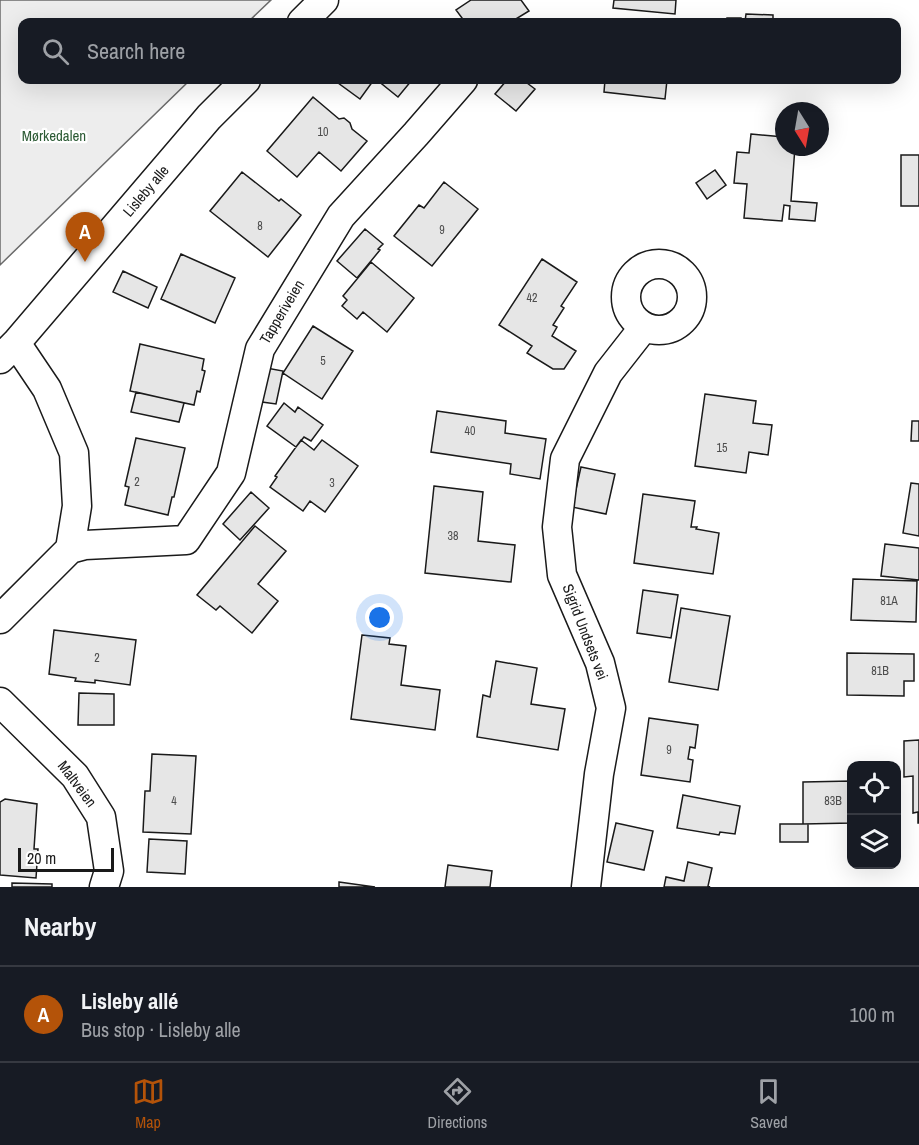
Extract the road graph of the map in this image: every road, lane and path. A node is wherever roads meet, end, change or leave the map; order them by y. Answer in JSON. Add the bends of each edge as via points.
{"nodes":[{"id":1,"x":324,"y":0,"type":"edge"},
{"id":2,"x":306,"y":18,"type":"edge"},
{"id":3,"x":242,"y":84,"type":"edge"},
{"id":4,"x":460,"y":84,"type":"edge"},
{"id":5,"x":644,"y":327,"type":"dead end"},
{"id":6,"x":8,"y":351,"type":"edge"},
{"id":7,"x":70,"y":549,"type":"junction"},
{"id":8,"x":0,"y":619,"type":"edge"},
{"id":9,"x":0,"y":702,"type":"edge"},
{"id":10,"x":104,"y":887,"type":"edge"},
{"id":11,"x":586,"y":887,"type":"edge"}],
"edges":[{"from":1,"to":2,"type":"street"},
{"from":3,"to":6,"type":"street","name":"Lisleby alle","via":[[209,117]]},
{"from":4,"to":7,"type":"street","name":"Tapperiveien","via":[[341,216],[260,349],[231,473],[186,540]]},
{"from":5,"to":11,"type":"street","name":"Sigrid Undsets vei","via":[[608,373],[565,459],[557,527],[562,575],[600,663],[611,708]]},
{"from":6,"to":7,"type":"street","via":[[48,389],[74,453],[77,506]]},
{"from":7,"to":8,"type":"street"},
{"from":9,"to":10,"type":"street","name":"Maltveien","via":[[75,776],[101,817],[109,871]]}]}
